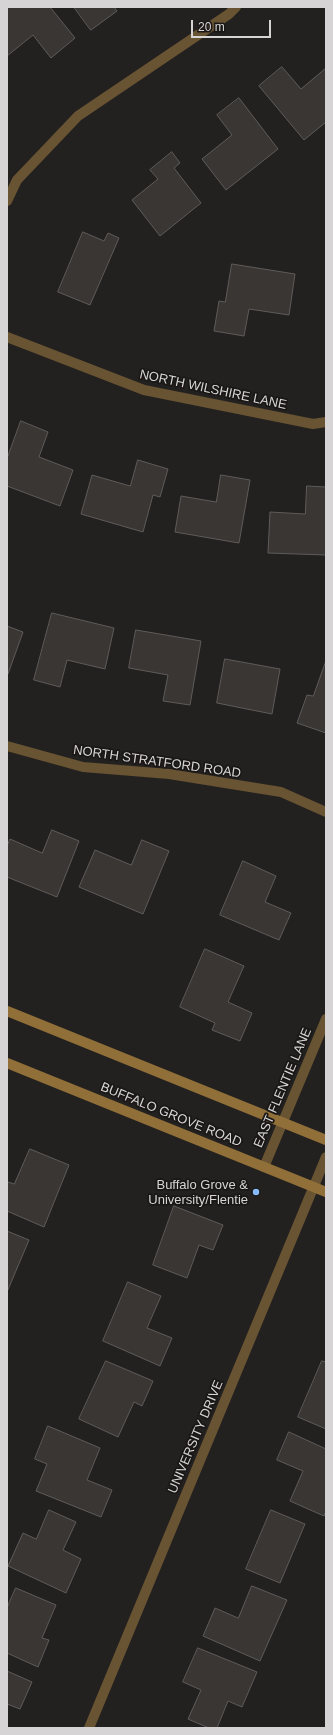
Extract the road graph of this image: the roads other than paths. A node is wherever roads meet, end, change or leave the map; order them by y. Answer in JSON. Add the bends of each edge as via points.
{"nodes":[{"id":1,"x":236,"y":7,"type":"edge"},
{"id":2,"x":7,"y":201,"type":"edge"},
{"id":3,"x":7,"y":337,"type":"edge"},
{"id":4,"x":326,"y":422,"type":"edge"},
{"id":5,"x":7,"y":746,"type":"edge"},
{"id":6,"x":326,"y":812,"type":"edge"},
{"id":7,"x":7,"y":1011,"type":"edge"},
{"id":8,"x":326,"y":1019,"type":"edge"},
{"id":9,"x":7,"y":1063,"type":"edge"},
{"id":10,"x":282,"y":1122,"type":"junction"},
{"id":11,"x":326,"y":1140,"type":"edge"},
{"id":12,"x":326,"y":1156,"type":"edge"},
{"id":13,"x":264,"y":1167,"type":"junction"},
{"id":14,"x":314,"y":1187,"type":"junction"},
{"id":15,"x":326,"y":1192,"type":"edge"},
{"id":16,"x":89,"y":1728,"type":"edge"}],
"edges":[{"from":1,"to":2,"type":"street","via":[[78,116],[17,180]]},
{"from":3,"to":4,"type":"street","name":"NORTH WILSHIRE LANE","via":[[144,390],[313,424]]},
{"from":5,"to":6,"type":"street","name":"NORTH STRATFORD ROAD","via":[[83,768],[169,774],[281,792]]},
{"from":7,"to":10,"type":"main road"},
{"from":8,"to":10,"type":"street","name":"EAST FLENTIE LANE"},
{"from":9,"to":13,"type":"main road","name":"BUFFALO GROVE ROAD"},
{"from":10,"to":11,"type":"main road"},
{"from":10,"to":13,"type":"street","name":"EAST FLENTIE LANE"},
{"from":12,"to":14,"type":"street","name":"UNIVERSITY DRIVE"},
{"from":13,"to":14,"type":"main road","name":"BUFFALO GROVE ROAD"},
{"from":14,"to":15,"type":"main road","name":"BUFFALO GROVE ROAD"},
{"from":14,"to":16,"type":"street","name":"UNIVERSITY DRIVE"}]}
